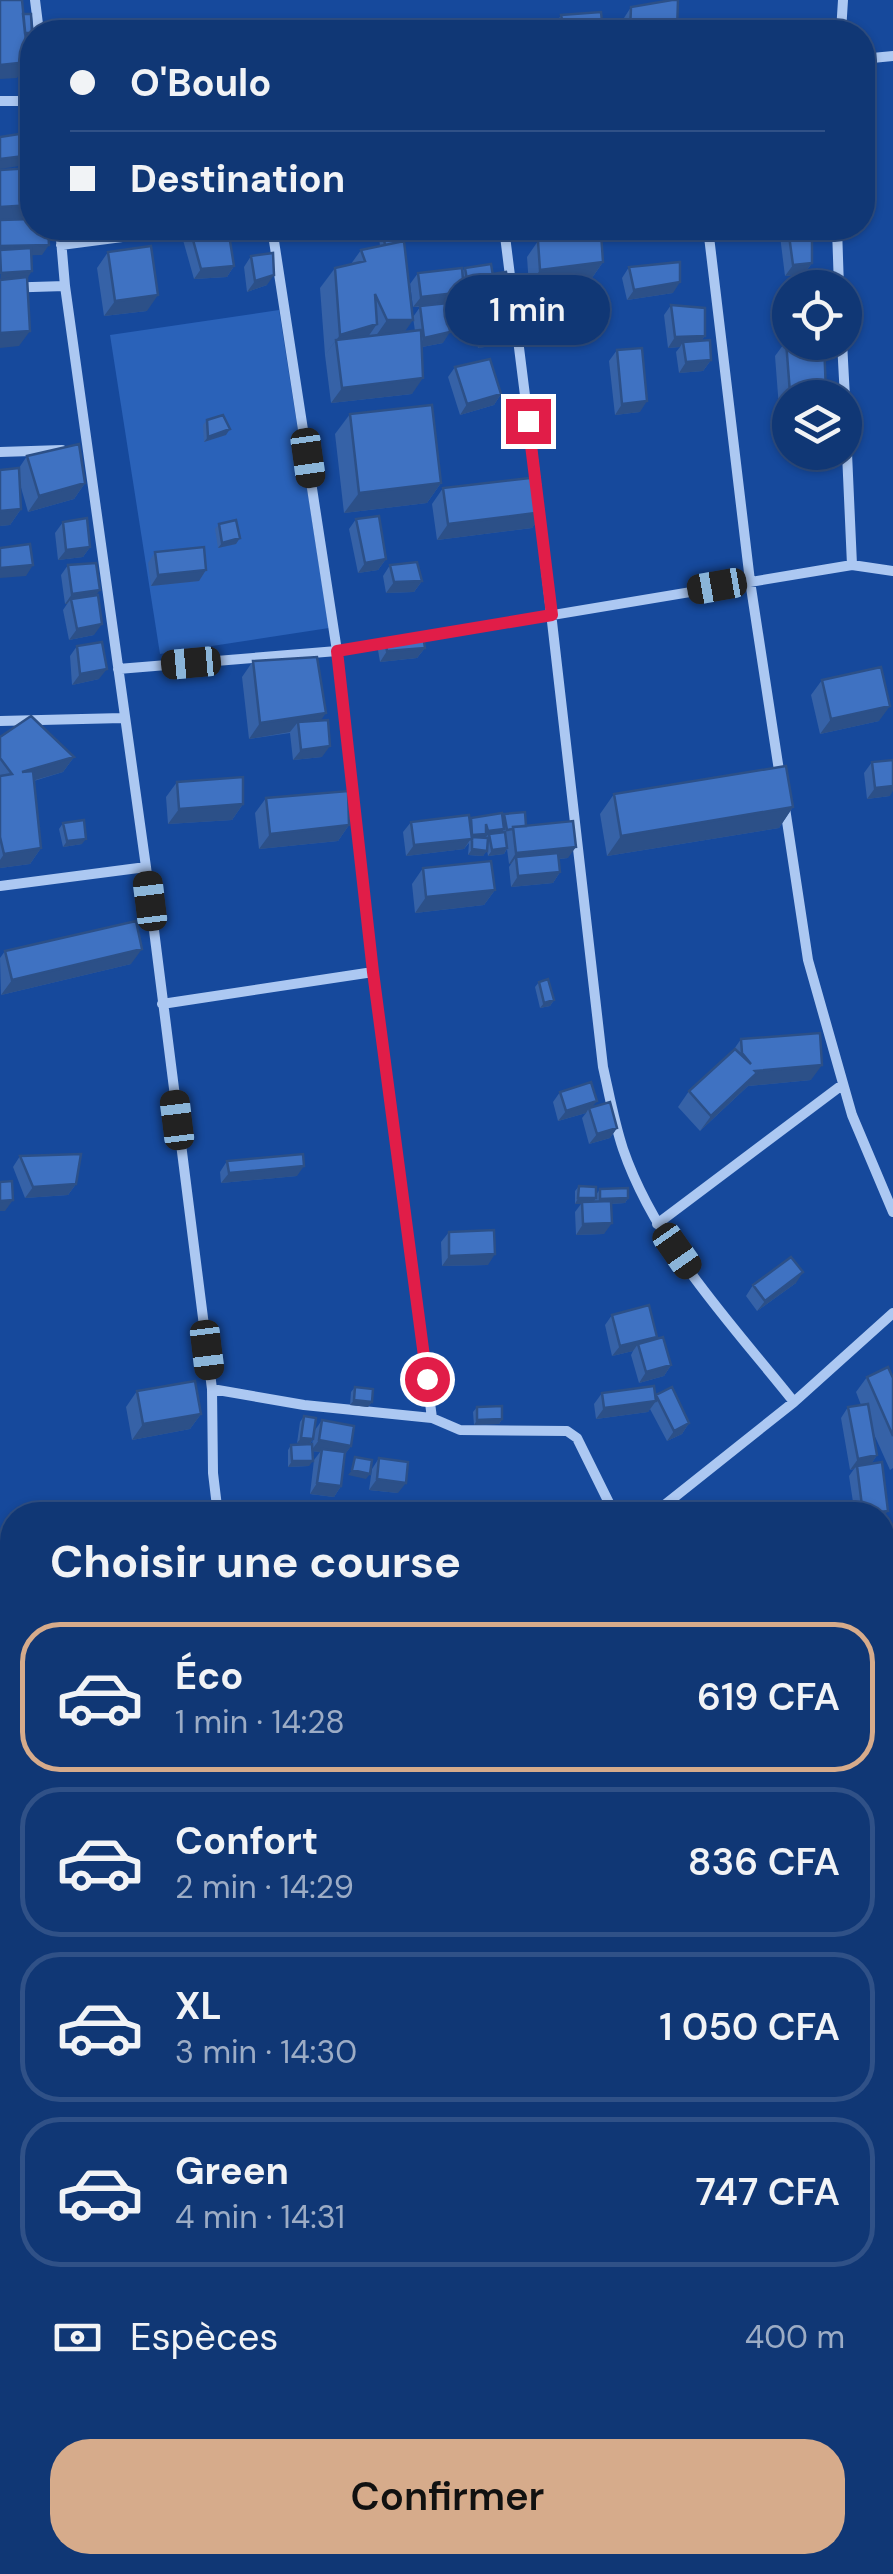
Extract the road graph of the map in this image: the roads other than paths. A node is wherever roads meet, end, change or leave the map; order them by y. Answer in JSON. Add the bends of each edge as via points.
{"nodes":[{"id":1,"x":61,"y":240,"type":"edge"},
{"id":2,"x":99,"y":240,"type":"edge"},
{"id":3,"x":274,"y":240,"type":"edge"},
{"id":4,"x":505,"y":240,"type":"edge"},
{"id":5,"x":709,"y":240,"type":"edge"},
{"id":6,"x":838,"y":240,"type":"edge"},
{"id":7,"x":61,"y":245,"type":"junction"},
{"id":8,"x":839,"y":270,"type":"edge"},
{"id":9,"x":64,"y":286,"type":"junction"},
{"id":10,"x":0,"y":288,"type":"edge"},
{"id":11,"x":88,"y":450,"type":"junction"},
{"id":12,"x":0,"y":452,"type":"edge"},
{"id":13,"x":848,"y":470,"type":"edge"},
{"id":14,"x":852,"y":565,"type":"junction"},
{"id":15,"x":893,"y":571,"type":"edge"},
{"id":16,"x":750,"y":581,"type":"junction"},
{"id":17,"x":552,"y":615,"type":"junction"},
{"id":18,"x":337,"y":651,"type":"junction"},
{"id":19,"x":118,"y":670,"type":"junction"},
{"id":20,"x":123,"y":718,"type":"junction"},
{"id":21,"x":0,"y":720,"type":"edge"},
{"id":22,"x":146,"y":867,"type":"junction"},
{"id":23,"x":0,"y":886,"type":"edge"},
{"id":24,"x":373,"y":972,"type":"junction"},
{"id":25,"x":162,"y":1004,"type":"junction"},
{"id":26,"x":842,"y":1085,"type":"junction"},
{"id":27,"x":893,"y":1212,"type":"edge"},
{"id":28,"x":657,"y":1224,"type":"junction"},
{"id":29,"x":893,"y":1313,"type":"edge"},
{"id":30,"x":212,"y":1389,"type":"junction"},
{"id":31,"x":794,"y":1402,"type":"junction"},
{"id":32,"x":432,"y":1418,"type":"junction"},
{"id":33,"x":216,"y":1502,"type":"edge"},
{"id":34,"x":608,"y":1502,"type":"edge"},
{"id":35,"x":668,"y":1502,"type":"edge"}],
"edges":[{"from":1,"to":7,"type":"street"},
{"from":2,"to":7,"type":"street"},
{"from":3,"to":18,"type":"street"},
{"from":4,"to":17,"type":"street"},
{"from":5,"to":16,"type":"street"},
{"from":6,"to":8,"type":"street"},
{"from":7,"to":9,"type":"street"},
{"from":9,"to":10,"type":"street"},
{"from":9,"to":11,"type":"street"},
{"from":11,"to":12,"type":"street"},
{"from":11,"to":19,"type":"street"},
{"from":13,"to":14,"type":"street"},
{"from":14,"to":15,"type":"street"},
{"from":14,"to":16,"type":"street"},
{"from":16,"to":17,"type":"street"},
{"from":16,"to":26,"type":"street","via":[[808,960]]},
{"from":17,"to":18,"type":"street"},
{"from":17,"to":28,"type":"street","via":[[603,1066],[623,1149]]},
{"from":18,"to":19,"type":"street"},
{"from":18,"to":24,"type":"street"},
{"from":19,"to":20,"type":"street"},
{"from":20,"to":21,"type":"street"},
{"from":20,"to":22,"type":"street"},
{"from":22,"to":23,"type":"street"},
{"from":22,"to":25,"type":"street"},
{"from":24,"to":25,"type":"street"},
{"from":24,"to":32,"type":"street"},
{"from":25,"to":30,"type":"street"},
{"from":26,"to":27,"type":"street"},
{"from":26,"to":28,"type":"street"},
{"from":28,"to":31,"type":"street"},
{"from":29,"to":31,"type":"street"},
{"from":30,"to":32,"type":"street"},
{"from":30,"to":33,"type":"street"},
{"from":31,"to":35,"type":"street"},
{"from":32,"to":34,"type":"street","via":[[460,1430],[574,1433]]}]}
